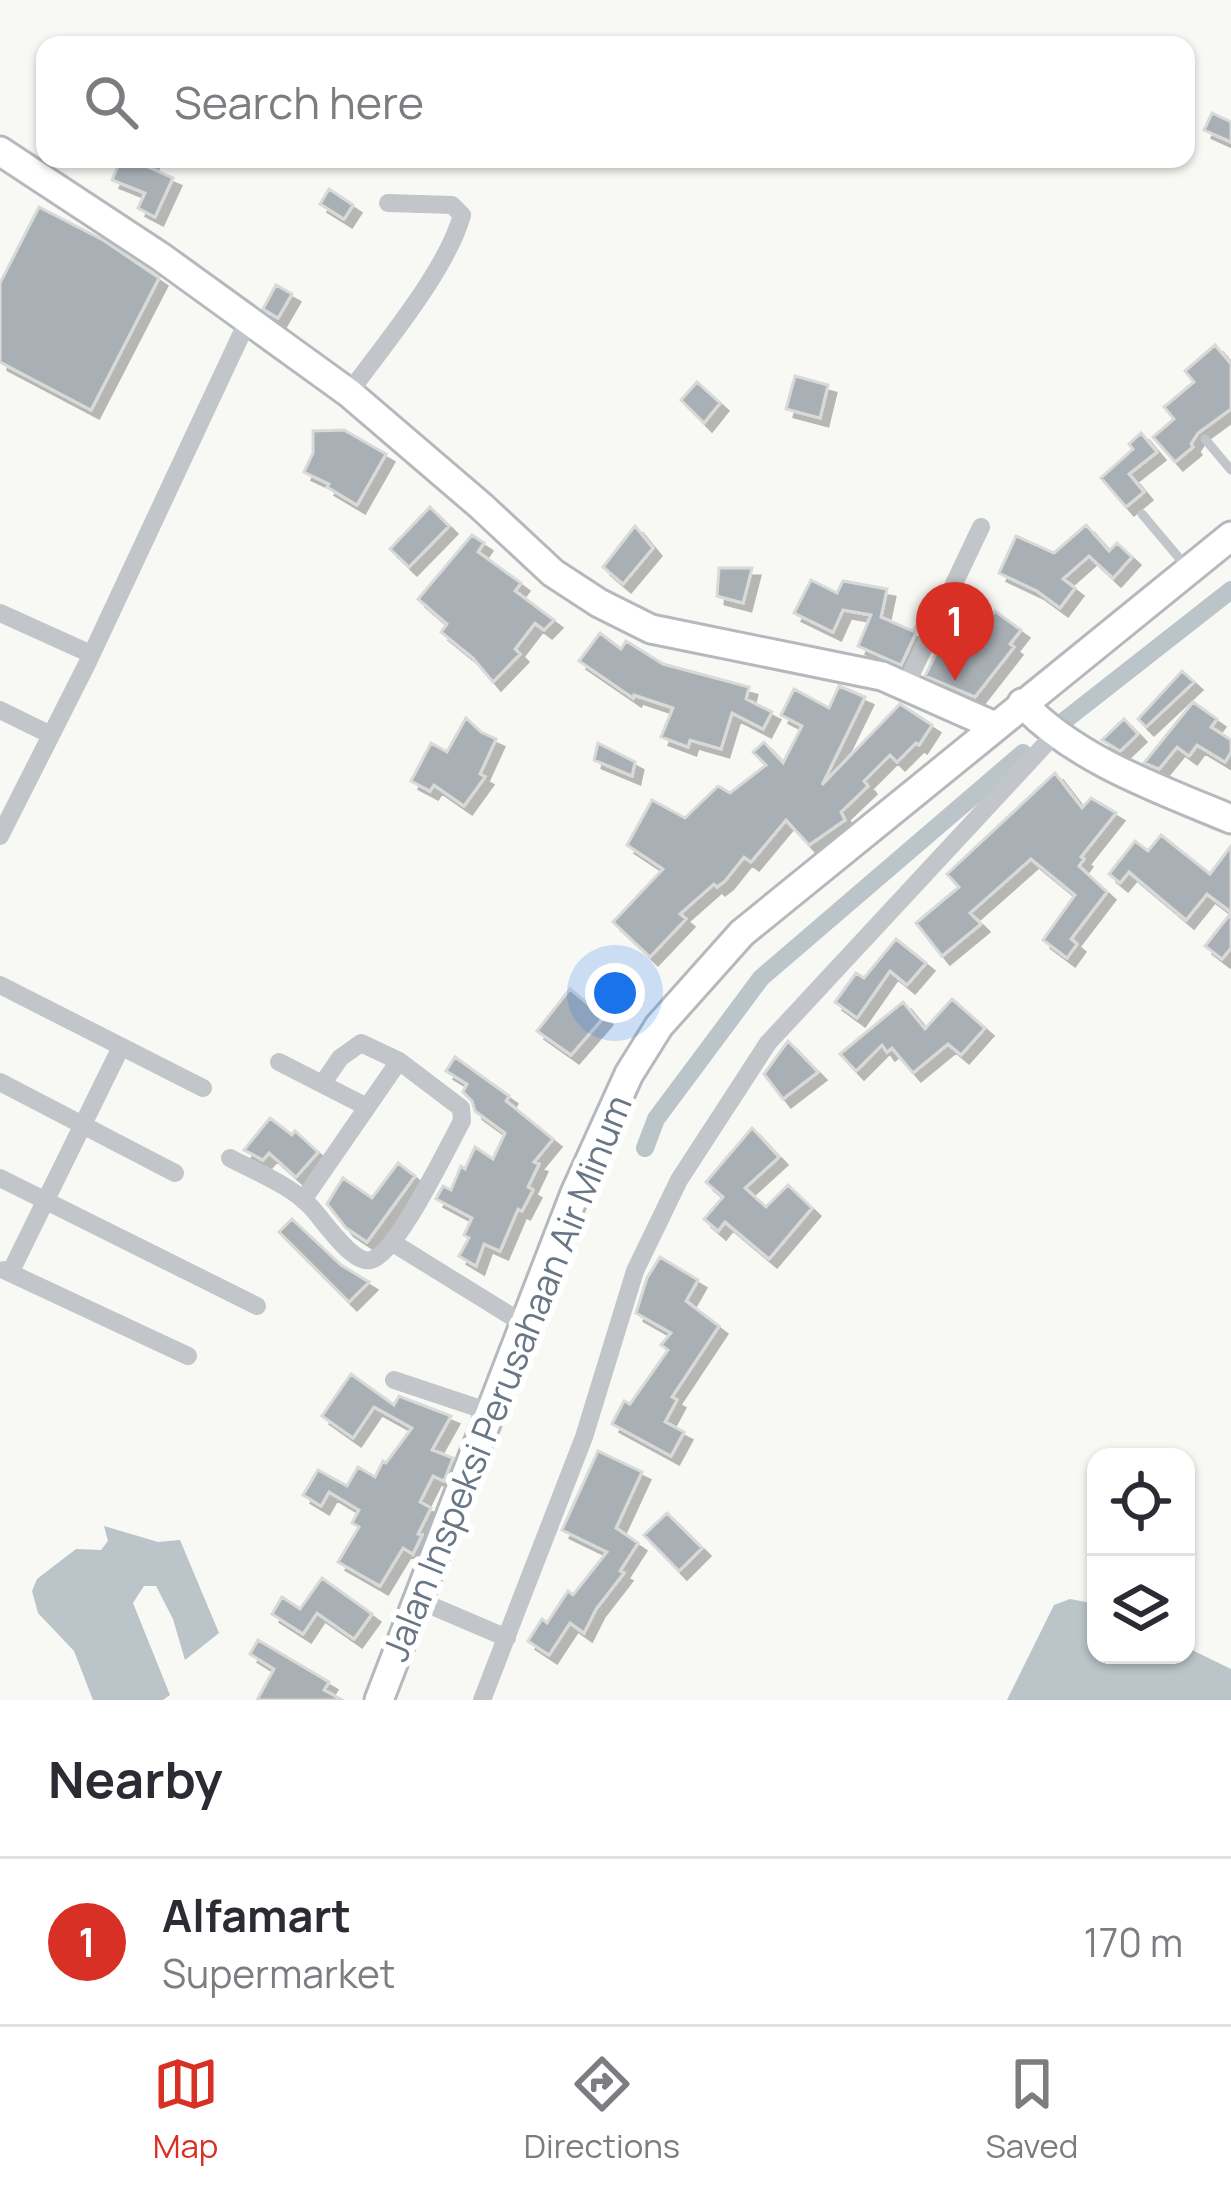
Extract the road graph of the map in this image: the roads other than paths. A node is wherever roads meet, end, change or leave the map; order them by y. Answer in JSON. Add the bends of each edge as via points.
{"nodes":[{"id":1,"x":2,"y":159,"type":"edge"},
{"id":2,"x":388,"y":203,"type":"dead end"},
{"id":3,"x":248,"y":320,"type":"junction"},
{"id":4,"x":349,"y":393,"type":"junction"},
{"id":5,"x":1205,"y":440,"type":"dead end"},
{"id":6,"x":1231,"y":470,"type":"edge"},
{"id":7,"x":1142,"y":514,"type":"dead end"},
{"id":8,"x":981,"y":526,"type":"dead end"},
{"id":9,"x":1231,"y":536,"type":"edge"},
{"id":10,"x":1189,"y":570,"type":"junction"},
{"id":11,"x":0,"y":613,"type":"edge"},
{"id":12,"x":91,"y":654,"type":"junction"},
{"id":13,"x":906,"y":685,"type":"junction"},
{"id":14,"x":1022,"y":703,"type":"junction"},
{"id":15,"x":0,"y":710,"type":"edge"},
{"id":16,"x":995,"y":726,"type":"junction"},
{"id":17,"x":51,"y":735,"type":"junction"},
{"id":18,"x":1054,"y":735,"type":"junction"},
{"id":19,"x":8,"y":802,"type":"edge"},
{"id":20,"x":1231,"y":818,"type":"edge"},
{"id":21,"x":0,"y":836,"type":"edge"},
{"id":22,"x":0,"y":985,"type":"edge"},
{"id":23,"x":122,"y":1047,"type":"junction"},
{"id":24,"x":399,"y":1061,"type":"junction"},
{"id":25,"x":279,"y":1063,"type":"dead end"},
{"id":26,"x":0,"y":1082,"type":"edge"},
{"id":27,"x":322,"y":1083,"type":"junction"},
{"id":28,"x":203,"y":1088,"type":"dead end"},
{"id":29,"x":367,"y":1107,"type":"junction"},
{"id":30,"x":84,"y":1126,"type":"junction"},
{"id":31,"x":230,"y":1159,"type":"dead end"},
{"id":32,"x":175,"y":1173,"type":"dead end"},
{"id":33,"x":0,"y":1178,"type":"edge"},
{"id":34,"x":303,"y":1200,"type":"junction"},
{"id":35,"x":47,"y":1202,"type":"junction"},
{"id":36,"x":393,"y":1243,"type":"junction"},
{"id":37,"x":5,"y":1271,"type":"edge"},
{"id":38,"x":257,"y":1306,"type":"dead end"},
{"id":39,"x":524,"y":1324,"type":"junction"},
{"id":40,"x":188,"y":1356,"type":"dead end"},
{"id":41,"x":394,"y":1380,"type":"dead end"},
{"id":42,"x":490,"y":1412,"type":"junction"},
{"id":43,"x":418,"y":1600,"type":"junction"},
{"id":44,"x":507,"y":1638,"type":"junction"},
{"id":45,"x":379,"y":1700,"type":"edge"},
{"id":46,"x":482,"y":1700,"type":"edge"}],
"edges":[{"from":1,"to":3,"type":"street"},
{"from":2,"to":4,"type":"street","via":[[452,205],[462,215],[435,270]]},
{"from":3,"to":4,"type":"street"},
{"from":3,"to":12,"type":"street"},
{"from":4,"to":13,"type":"street","via":[[553,573],[628,619]]},
{"from":5,"to":6,"type":"lane"},
{"from":7,"to":10,"type":"lane"},
{"from":8,"to":13,"type":"street"},
{"from":9,"to":10,"type":"street","name":"Jalan Inspeksi Perusahaan Air Minum"},
{"from":10,"to":14,"type":"street","name":"Jalan Inspeksi Perusahaan Air Minum"},
{"from":11,"to":12,"type":"street"},
{"from":12,"to":17,"type":"street"},
{"from":13,"to":16,"type":"street"},
{"from":14,"to":16,"type":"street","name":"Jalan Inspeksi Perusahaan Air Minum"},
{"from":14,"to":18,"type":"street"},
{"from":15,"to":17,"type":"street"},
{"from":16,"to":39,"type":"street","name":"Jalan Inspeksi Perusahaan Air Minum","via":[[742,933],[659,1026],[602,1130]]},
{"from":17,"to":19,"type":"street"},
{"from":18,"to":20,"type":"street"},
{"from":18,"to":44,"type":"street","via":[[768,1043],[679,1180],[635,1271],[584,1437]]},
{"from":19,"to":21,"type":"street"},
{"from":22,"to":23,"type":"street"},
{"from":23,"to":28,"type":"street"},
{"from":23,"to":30,"type":"street"},
{"from":24,"to":27,"type":"street","via":[[361,1043]]},
{"from":24,"to":29,"type":"street"},
{"from":24,"to":36,"type":"street","via":[[463,1112]]},
{"from":25,"to":27,"type":"street"},
{"from":26,"to":30,"type":"street"},
{"from":27,"to":29,"type":"street"},
{"from":29,"to":34,"type":"street"},
{"from":30,"to":32,"type":"street"},
{"from":30,"to":35,"type":"street"},
{"from":31,"to":34,"type":"street"},
{"from":33,"to":35,"type":"street"},
{"from":34,"to":36,"type":"street","via":[[364,1261]]},
{"from":35,"to":37,"type":"street"},
{"from":35,"to":38,"type":"street"},
{"from":36,"to":39,"type":"street"},
{"from":37,"to":40,"type":"street"},
{"from":39,"to":42,"type":"street","name":"Jalan Inspeksi Perusahaan Air Minum"},
{"from":41,"to":42,"type":"street"},
{"from":42,"to":43,"type":"street","name":"Jalan Inspeksi Perusahaan Air Minum"},
{"from":43,"to":44,"type":"street"},
{"from":43,"to":45,"type":"street","name":"Jalan Inspeksi Perusahaan Air Minum"},
{"from":44,"to":46,"type":"street"}]}
